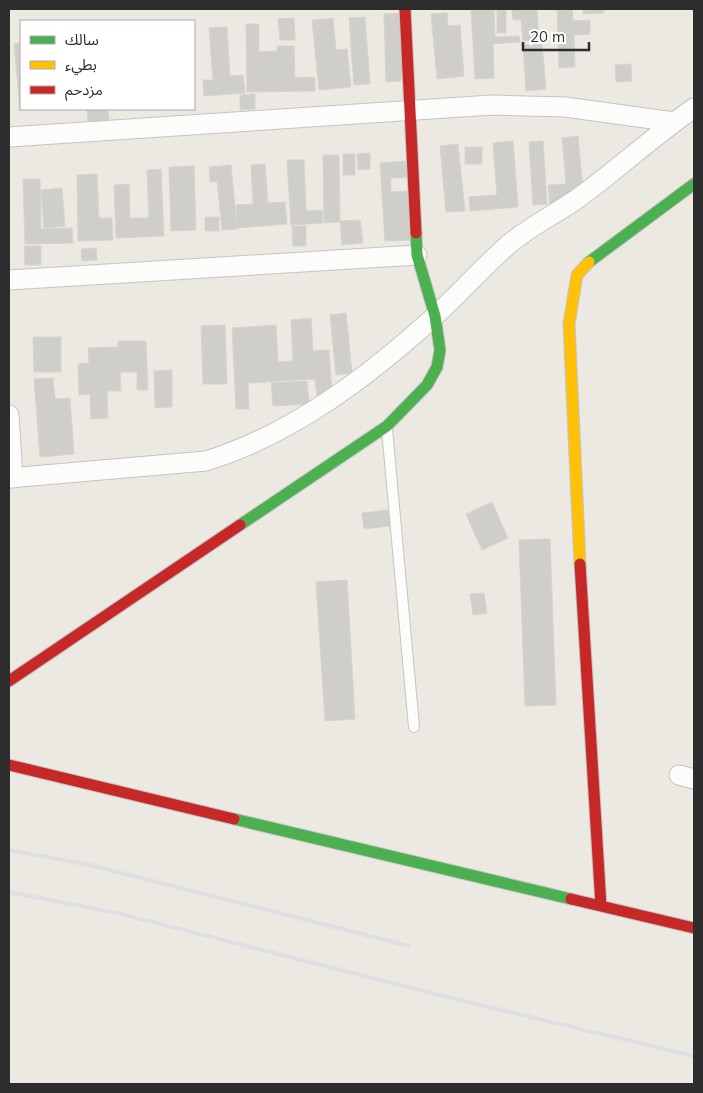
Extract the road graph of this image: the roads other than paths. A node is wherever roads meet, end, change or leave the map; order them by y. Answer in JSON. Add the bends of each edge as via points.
{"nodes":[{"id":1,"x":405,"y":9,"type":"edge"},
{"id":2,"x":694,"y":108,"type":"edge"},
{"id":3,"x":410,"y":111,"type":"junction"},
{"id":4,"x":674,"y":122,"type":"junction"},
{"id":5,"x":9,"y":137,"type":"edge"},
{"id":6,"x":694,"y":184,"type":"edge"},
{"id":7,"x":417,"y":255,"type":"junction"},
{"id":8,"x":9,"y":280,"type":"edge"},
{"id":9,"x":435,"y":316,"type":"junction"},
{"id":10,"x":9,"y":415,"type":"edge"},
{"id":11,"x":387,"y":426,"type":"junction"},
{"id":12,"x":11,"y":478,"type":"edge"},
{"id":13,"x":9,"y":681,"type":"edge"},
{"id":14,"x":414,"y":727,"type":"dead end"},
{"id":15,"x":9,"y":765,"type":"edge"},
{"id":16,"x":601,"y":906,"type":"junction"},
{"id":17,"x":694,"y":928,"type":"edge"}],
"edges":[{"from":1,"to":3,"type":"street"},
{"from":2,"to":4,"type":"street"},
{"from":3,"to":4,"type":"street","via":[[492,105],[556,107]]},
{"from":3,"to":5,"type":"street"},
{"from":3,"to":7,"type":"street"},
{"from":4,"to":9,"type":"street","via":[[580,197],[510,244]]},
{"from":6,"to":16,"type":"street","via":[[594,257],[577,276],[572,298],[569,324],[582,610]]},
{"from":7,"to":8,"type":"street"},
{"from":7,"to":9,"type":"street"},
{"from":9,"to":11,"type":"street","via":[[440,350],[437,367],[426,385]]},
{"from":9,"to":12,"type":"street","via":[[383,362],[331,400],[280,429],[219,457],[206,461]]},
{"from":10,"to":12,"type":"street"},
{"from":11,"to":13,"type":"street"},
{"from":11,"to":14,"type":"lane"},
{"from":15,"to":16,"type":"street"},
{"from":16,"to":17,"type":"street"}]}
